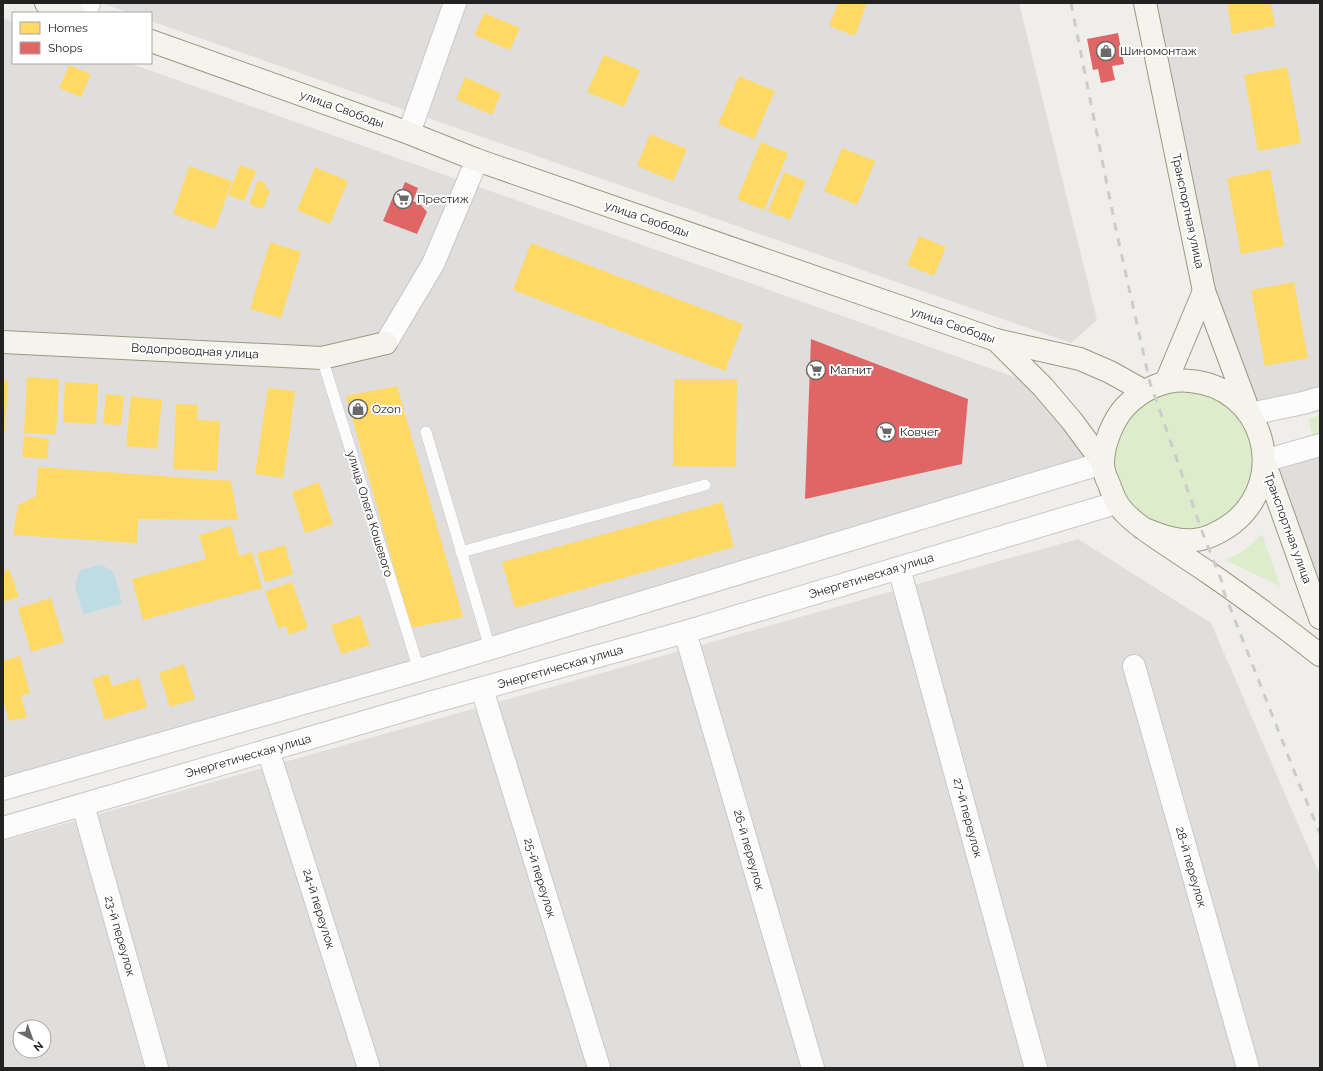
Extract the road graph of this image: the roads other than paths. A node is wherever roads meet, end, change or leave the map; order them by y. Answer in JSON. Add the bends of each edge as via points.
{"nodes":[{"id":1,"x":46,"y":3,"type":"edge"},
{"id":2,"x":455,"y":3,"type":"edge"},
{"id":3,"x":1146,"y":3,"type":"edge"},
{"id":4,"x":71,"y":12,"type":"edge"},
{"id":5,"x":152,"y":41,"type":"edge"},
{"id":6,"x":409,"y":133,"type":"junction"},
{"id":7,"x":477,"y":160,"type":"junction"},
{"id":8,"x":1204,"y":291,"type":"junction"},
{"id":9,"x":996,"y":340,"type":"junction"},
{"id":10,"x":3,"y":342,"type":"edge"},
{"id":11,"x":386,"y":343,"type":"joint"},
{"id":12,"x":322,"y":358,"type":"junction"},
{"id":13,"x":1166,"y":382,"type":"junction"},
{"id":14,"x":1144,"y":391,"type":"junction"},
{"id":15,"x":1320,"y":398,"type":"edge"},
{"id":16,"x":1250,"y":414,"type":"junction"},
{"id":17,"x":426,"y":432,"type":"dead end"},
{"id":18,"x":1320,"y":445,"type":"edge"},
{"id":19,"x":1264,"y":461,"type":"junction"},
{"id":20,"x":1103,"y":463,"type":"junction"},
{"id":21,"x":705,"y":485,"type":"dead end"},
{"id":22,"x":1116,"y":503,"type":"junction"},
{"id":23,"x":1142,"y":528,"type":"junction"},
{"id":24,"x":462,"y":552,"type":"junction"},
{"id":25,"x":899,"y":568,"type":"junction"},
{"id":26,"x":1320,"y":618,"type":"edge"},
{"id":27,"x":685,"y":632,"type":"junction"},
{"id":28,"x":490,"y":648,"type":"junction"},
{"id":29,"x":1320,"y":655,"type":"edge"},
{"id":30,"x":1134,"y":666,"type":"dead end"},
{"id":31,"x":419,"y":670,"type":"junction"},
{"id":32,"x":482,"y":689,"type":"junction"},
{"id":33,"x":318,"y":699,"type":"junction"},
{"id":34,"x":329,"y":732,"type":"junction"},
{"id":35,"x":268,"y":750,"type":"junction"},
{"id":36,"x":3,"y":789,"type":"edge"},
{"id":37,"x":83,"y":805,"type":"junction"},
{"id":38,"x":3,"y":828,"type":"edge"},
{"id":39,"x":157,"y":1068,"type":"edge"},
{"id":40,"x":369,"y":1068,"type":"edge"},
{"id":41,"x":599,"y":1068,"type":"edge"},
{"id":42,"x":813,"y":1068,"type":"edge"},
{"id":43,"x":1036,"y":1068,"type":"edge"},
{"id":44,"x":1248,"y":1068,"type":"edge"}],
"edges":[{"from":1,"to":4,"type":"main road"},
{"from":2,"to":6,"type":"street"},
{"from":3,"to":8,"type":"main road","name":"Транспортная улица"},
{"from":5,"to":6,"type":"main road","name":"улица Свободы"},
{"from":6,"to":7,"type":"main road","name":"улица Свободы"},
{"from":7,"to":9,"type":"main road","name":"улица Свободы"},
{"from":7,"to":11,"type":"street","via":[[434,264]]},
{"from":8,"to":13,"type":"main road"},
{"from":8,"to":16,"type":"main road","name":"Транспортная улица"},
{"from":9,"to":14,"type":"main road","name":"улица Свободы","via":[[1080,359]]},
{"from":9,"to":20,"type":"main road","via":[[1072,420]]},
{"from":10,"to":12,"type":"main road","name":"Водопроводная улица"},
{"from":11,"to":12,"type":"main road","name":"Водопроводная улица"},
{"from":12,"to":31,"type":"lane","name":"улица Олега Кошевого"},
{"from":13,"to":14,"type":"main road"},
{"from":13,"to":16,"type":"main road","via":[[1187,380],[1212,385],[1236,398]]},
{"from":14,"to":20,"type":"main road","via":[[1133,399],[1116,420],[1110,432]]},
{"from":15,"to":16,"type":"street"},
{"from":16,"to":19,"type":"main road","via":[[1262,444]]},
{"from":17,"to":24,"type":"lane"},
{"from":18,"to":19,"type":"street"},
{"from":19,"to":23,"type":"main road","via":[[1262,481],[1254,499],[1242,516],[1226,528],[1194,540],[1174,539]]},
{"from":19,"to":26,"type":"main road","name":"Транспортная улица"},
{"from":20,"to":22,"type":"main road"},
{"from":20,"to":28,"type":"street"},
{"from":21,"to":24,"type":"lane"},
{"from":22,"to":23,"type":"main road"},
{"from":22,"to":25,"type":"street","name":"Энергетическая улица"},
{"from":23,"to":29,"type":"main road","via":[[1228,586]]},
{"from":24,"to":28,"type":"lane"},
{"from":25,"to":27,"type":"street","name":"Энергетическая улица"},
{"from":25,"to":43,"type":"street","name":"27-й переулок"},
{"from":27,"to":32,"type":"street","name":"Энергетическая улица"},
{"from":27,"to":42,"type":"street","name":"26-й переулок"},
{"from":28,"to":31,"type":"street"},
{"from":30,"to":44,"type":"street","name":"28-й переулок"},
{"from":31,"to":33,"type":"street"},
{"from":32,"to":34,"type":"street","name":"Энергетическая улица"},
{"from":32,"to":41,"type":"street","name":"25-й переулок"},
{"from":33,"to":34,"type":"street"},
{"from":33,"to":36,"type":"street"},
{"from":34,"to":35,"type":"street","name":"Энергетическая улица"},
{"from":35,"to":37,"type":"street","name":"Энергетическая улица"},
{"from":35,"to":40,"type":"street","name":"24-й переулок"},
{"from":37,"to":38,"type":"street","name":"Энергетическая улица"},
{"from":37,"to":39,"type":"street","name":"23-й переулок"}]}
